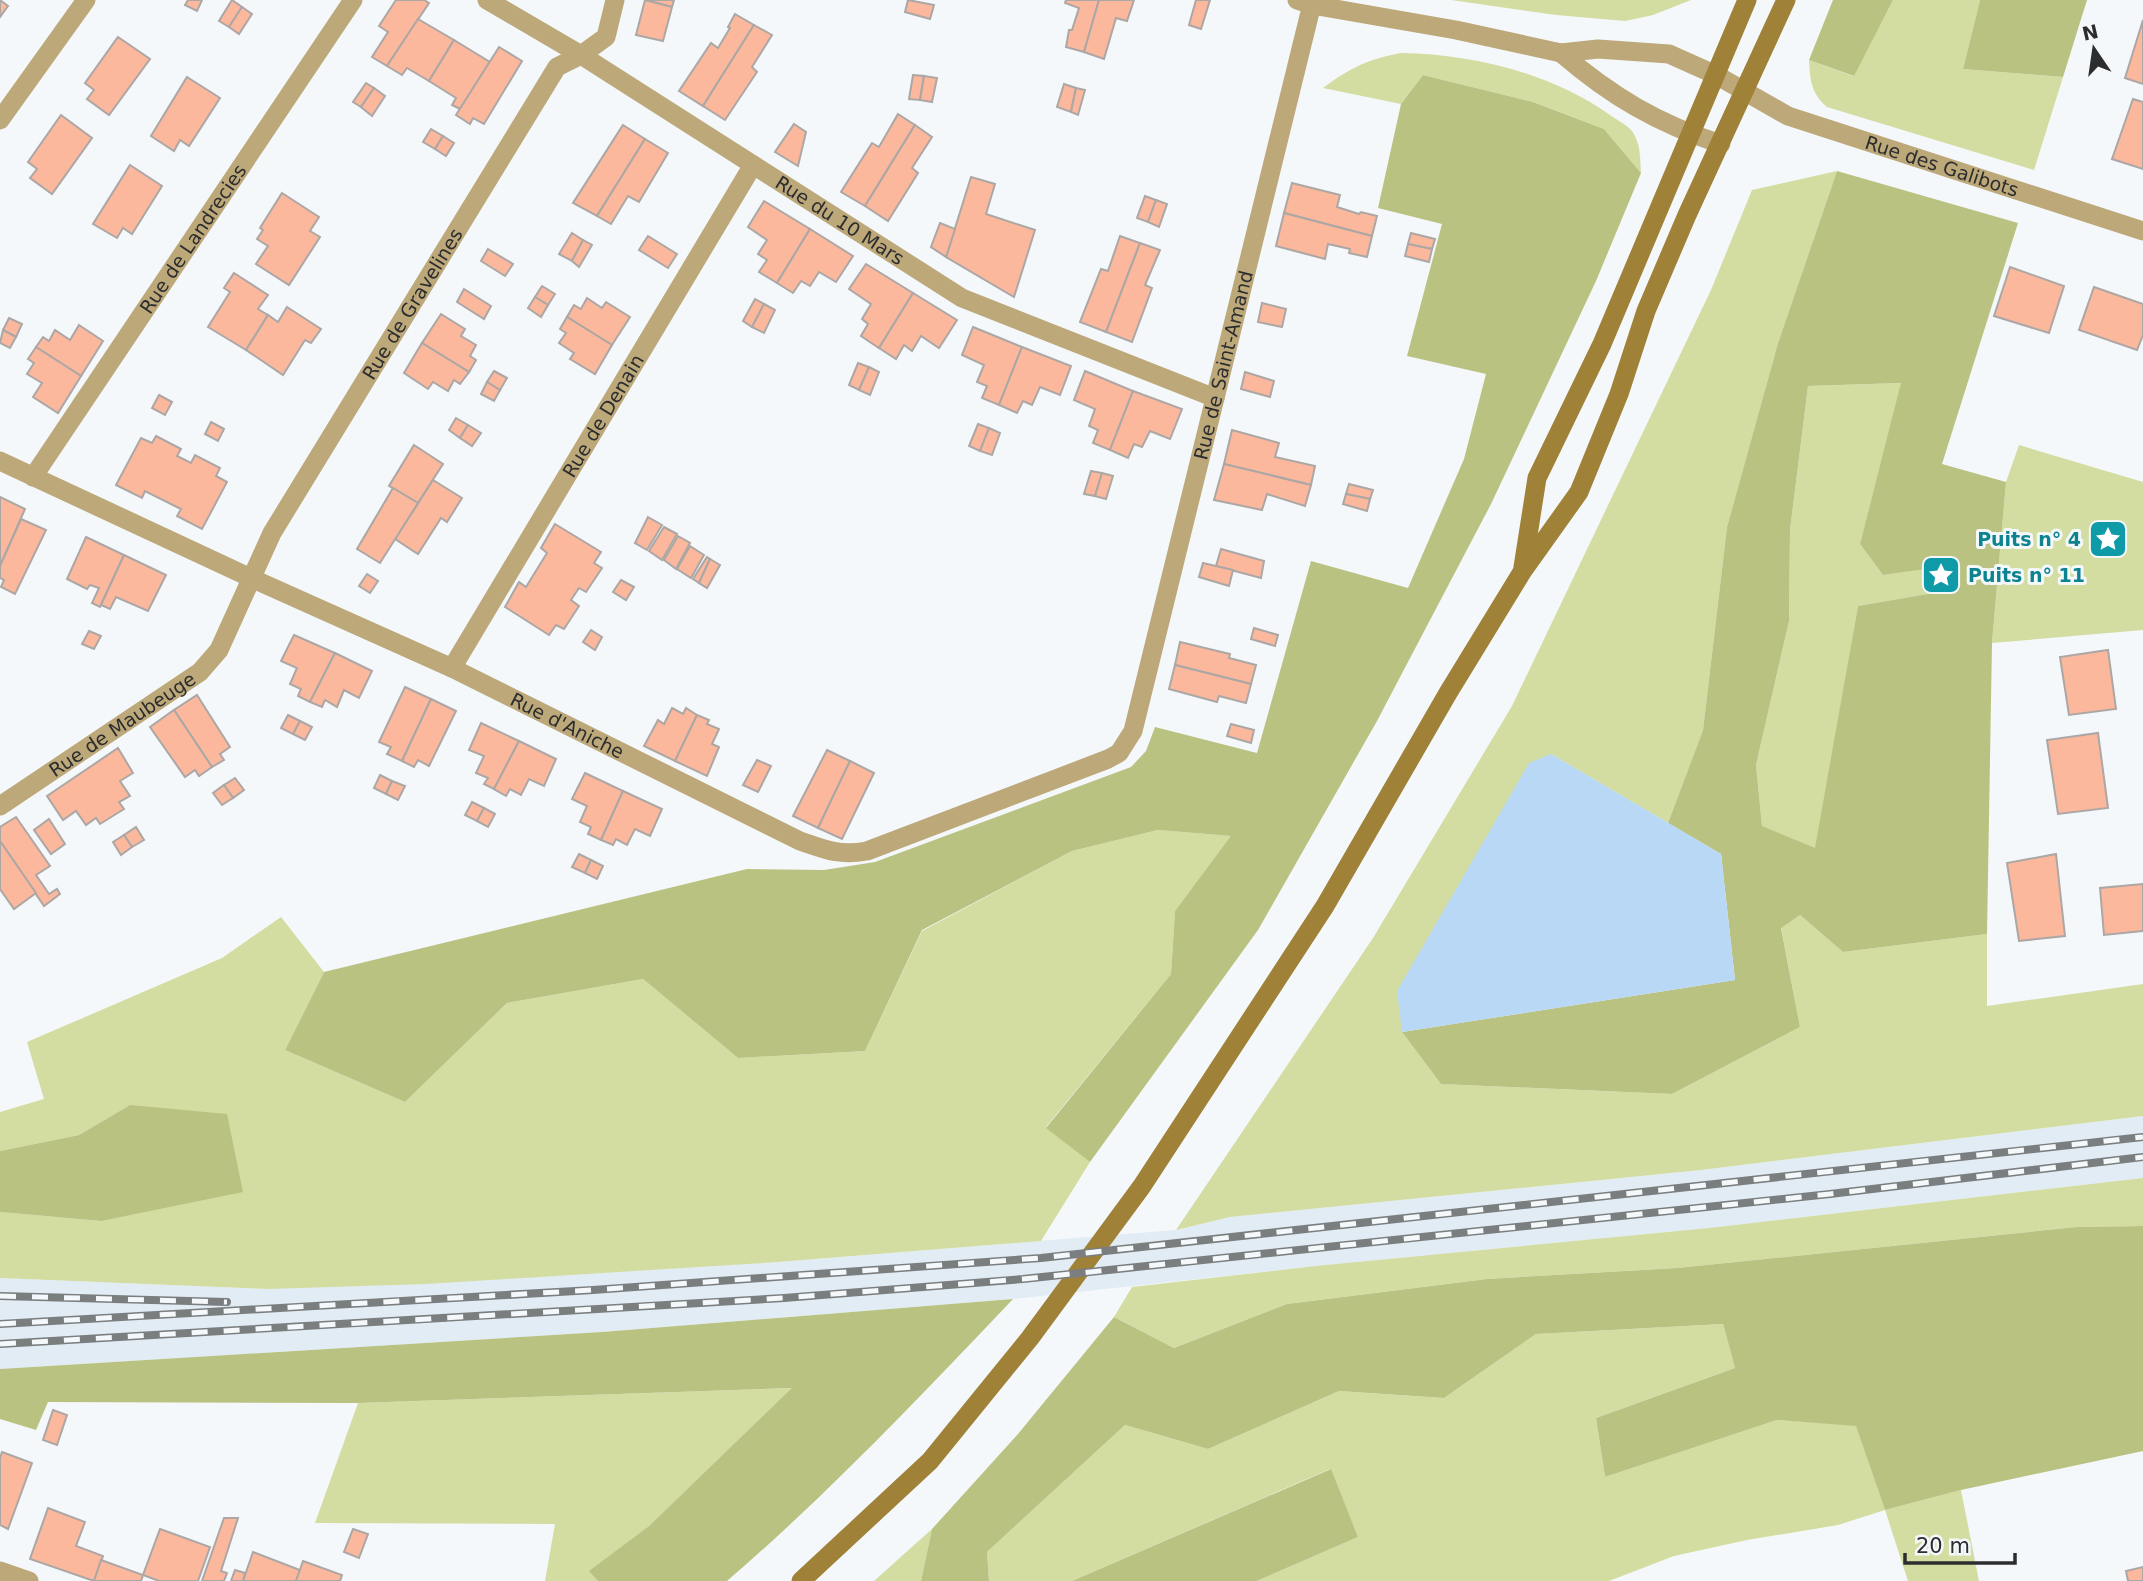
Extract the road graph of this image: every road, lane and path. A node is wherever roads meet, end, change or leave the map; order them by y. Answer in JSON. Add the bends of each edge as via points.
{"nodes":[{"id":1,"x":86,"y":0,"type":"edge"},
{"id":2,"x":353,"y":0,"type":"edge"},
{"id":3,"x":487,"y":0,"type":"edge"},
{"id":4,"x":615,"y":0,"type":"edge"},
{"id":5,"x":1747,"y":0,"type":"edge"},
{"id":6,"x":1786,"y":0,"type":"edge"},
{"id":7,"x":1307,"y":2,"type":"edge"},
{"id":8,"x":1561,"y":53,"type":"junction"},
{"id":9,"x":582,"y":55,"type":"junction"},
{"id":10,"x":1716,"y":75,"type":"junction"},
{"id":11,"x":1746,"y":92,"type":"junction"},
{"id":12,"x":0,"y":120,"type":"edge"},
{"id":13,"x":1690,"y":134,"type":"junction"},
{"id":14,"x":1721,"y":144,"type":"junction"},
{"id":15,"x":754,"y":165,"type":"junction"},
{"id":16,"x":2143,"y":231,"type":"edge"},
{"id":17,"x":1215,"y":398,"type":"junction"},
{"id":18,"x":0,"y":461,"type":"edge"},
{"id":19,"x":33,"y":477,"type":"junction"},
{"id":20,"x":1522,"y":572,"type":"junction"},
{"id":21,"x":251,"y":578,"type":"junction"},
{"id":22,"x":228,"y":628,"type":"joint"},
{"id":23,"x":452,"y":668,"type":"junction"},
{"id":24,"x":1133,"y":731,"type":"joint"},
{"id":25,"x":0,"y":806,"type":"edge"},
{"id":26,"x":0,"y":1571,"type":"edge"},
{"id":27,"x":29,"y":1581,"type":"edge"},
{"id":28,"x":801,"y":1581,"type":"edge"}],
"edges":[{"from":1,"to":12,"type":"street"},
{"from":2,"to":19,"type":"street","name":"Rue de Landrecies"},
{"from":3,"to":9,"type":"street","name":"Rue du 10 Mars"},
{"from":4,"to":9,"type":"street","name":"Rue de Gravelines","via":[[606,37]]},
{"from":5,"to":10,"type":"main road"},
{"from":6,"to":11,"type":"main road"},
{"from":7,"to":8,"type":"street"},
{"from":7,"to":17,"type":"street","name":"Rue de Saint-Amand"},
{"from":8,"to":10,"type":"street","name":"Rue des Galibots","via":[[1598,49],[1669,54]]},
{"from":8,"to":13,"type":"street","via":[[1629,104]]},
{"from":9,"to":15,"type":"street","name":"Rue du 10 Mars"},
{"from":9,"to":21,"type":"street","name":"Rue de Gravelines","via":[[557,67],[272,533]]},
{"from":10,"to":11,"type":"street","name":"Rue des Galibots"},
{"from":10,"to":13,"type":"main road"},
{"from":11,"to":14,"type":"main road"},
{"from":11,"to":16,"type":"street","name":"Rue des Galibots","via":[[1788,116]]},
{"from":13,"to":14,"type":"street"},
{"from":13,"to":20,"type":"main road","via":[[1602,344],[1537,478]]},
{"from":14,"to":20,"type":"main road","via":[[1646,311],[1579,492]]},
{"from":15,"to":17,"type":"street","name":"Rue du 10 Mars","via":[[962,298]]},
{"from":15,"to":23,"type":"street","name":"Rue de Denain"},
{"from":17,"to":24,"type":"street","name":"Rue de Saint-Amand"},
{"from":18,"to":19,"type":"street","name":"Rue d'Aniche"},
{"from":19,"to":21,"type":"street","name":"Rue d'Aniche"},
{"from":20,"to":28,"type":"main road","via":[[1325,906],[1142,1186],[1030,1338],[930,1461]]},
{"from":21,"to":22,"type":"street","name":"Rue de Gravelines"},
{"from":21,"to":23,"type":"street","name":"Rue d'Aniche"},
{"from":22,"to":25,"type":"street","name":"Rue de Maubeuge","via":[[219,650],[200,672]]},
{"from":23,"to":24,"type":"street","name":"Rue d'Aniche","via":[[800,841],[836,853],[867,851],[1108,759],[1119,752]]},
{"from":26,"to":27,"type":"street"}]}
